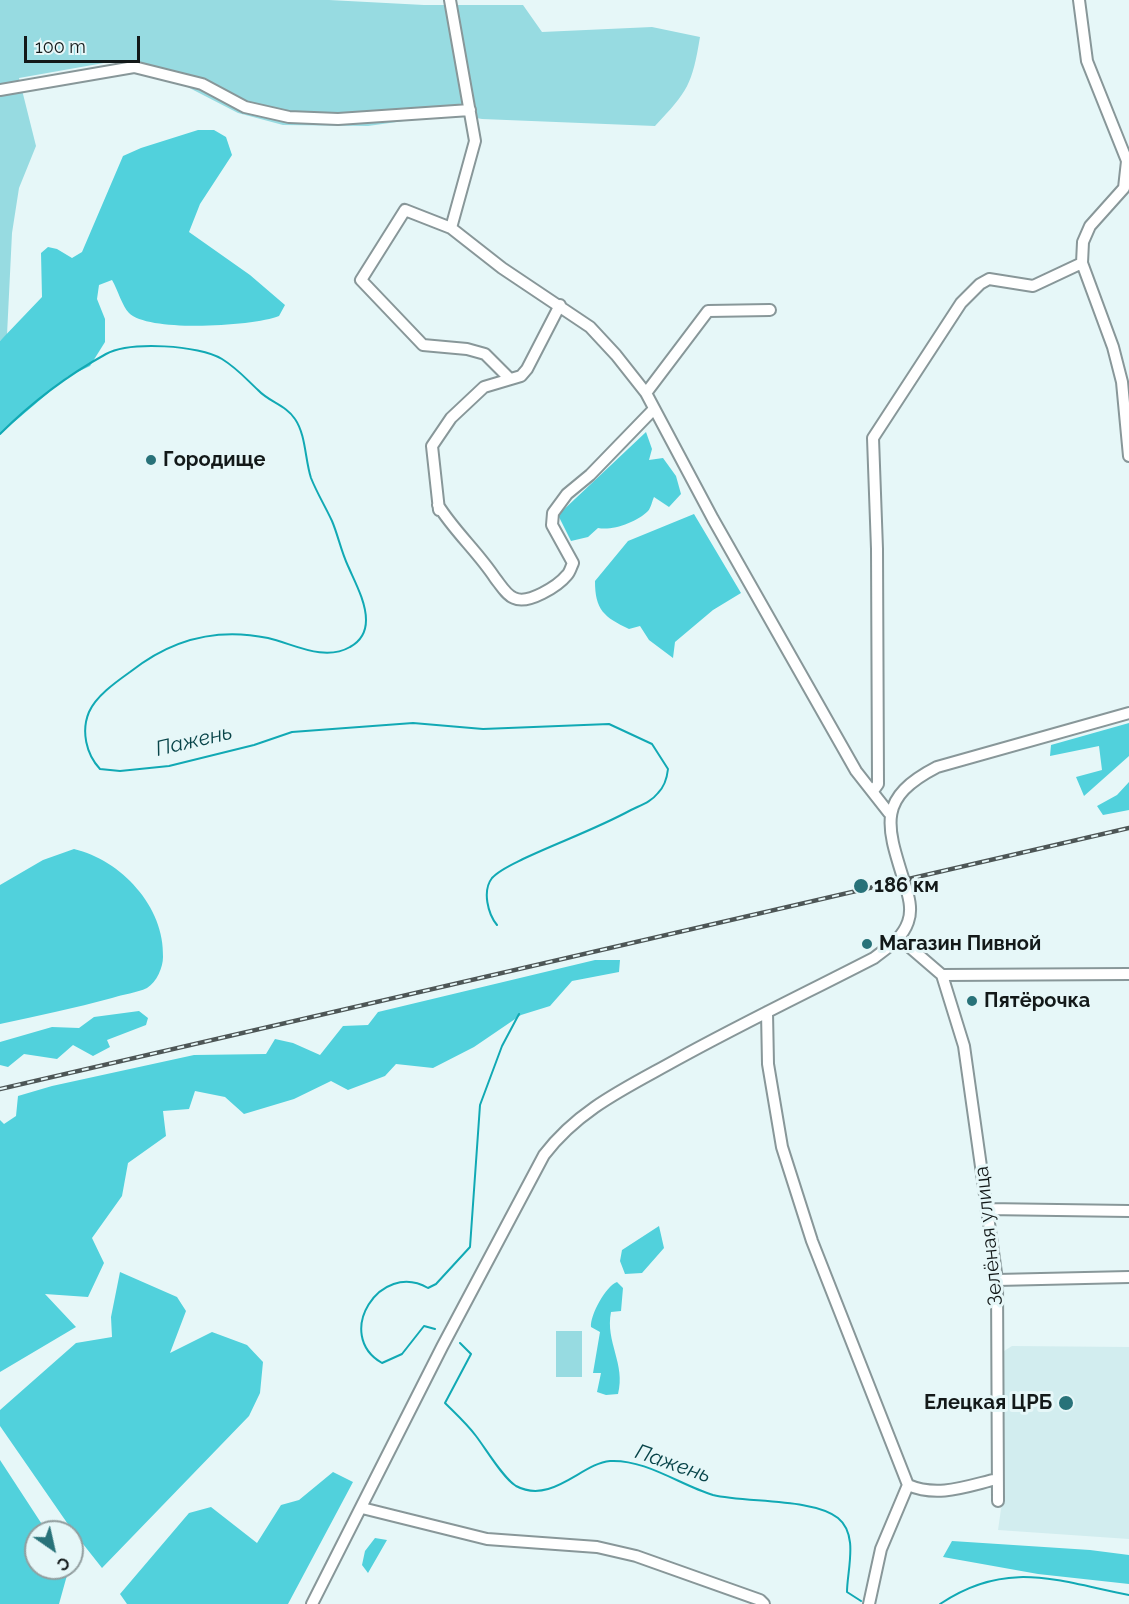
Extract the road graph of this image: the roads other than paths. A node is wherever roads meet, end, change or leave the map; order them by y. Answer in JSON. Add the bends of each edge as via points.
{"nodes":[{"id":1,"x":450,"y":0,"type":"edge"},
{"id":2,"x":1079,"y":0,"type":"edge"},
{"id":3,"x":0,"y":90,"type":"edge"},
{"id":4,"x":470,"y":110,"type":"junction"},
{"id":5,"x":1126,"y":188,"type":"edge"},
{"id":6,"x":451,"y":228,"type":"junction"},
{"id":7,"x":1082,"y":263,"type":"junction"},
{"id":8,"x":560,"y":305,"type":"junction"},
{"id":9,"x":770,"y":310,"type":"dead end"},
{"id":10,"x":509,"y":378,"type":"junction"},
{"id":11,"x":646,"y":393,"type":"junction"},
{"id":12,"x":653,"y":410,"type":"junction"},
{"id":13,"x":1129,"y":456,"type":"edge"},
{"id":14,"x":438,"y":505,"type":"junction"},
{"id":15,"x":440,"y":520,"type":"dead end"},
{"id":16,"x":1129,"y":714,"type":"edge"},
{"id":17,"x":873,"y":791,"type":"junction"},
{"id":18,"x":889,"y":813,"type":"junction"},
{"id":19,"x":899,"y":938,"type":"junction"},
{"id":20,"x":1129,"y":974,"type":"edge"},
{"id":21,"x":942,"y":975,"type":"junction"},
{"id":22,"x":767,"y":1012,"type":"junction"},
{"id":23,"x":986,"y":1209,"type":"junction"},
{"id":24,"x":1129,"y":1211,"type":"edge"},
{"id":25,"x":1129,"y":1277,"type":"edge"},
{"id":26,"x":997,"y":1280,"type":"junction"},
{"id":27,"x":997,"y":1479,"type":"junction"},
{"id":28,"x":908,"y":1485,"type":"junction"},
{"id":29,"x":998,"y":1501,"type":"dead end"},
{"id":30,"x":362,"y":1508,"type":"junction"},
{"id":31,"x":312,"y":1604,"type":"edge"},
{"id":32,"x":764,"y":1604,"type":"edge"},
{"id":33,"x":869,"y":1604,"type":"edge"}],
"edges":[{"from":1,"to":4,"type":"street"},
{"from":2,"to":5,"type":"street","via":[[1087,61],[1127,161]]},
{"from":3,"to":4,"type":"street","via":[[134,67],[202,84],[245,107],[289,117],[338,119]]},
{"from":4,"to":6,"type":"street","via":[[475,141]]},
{"from":5,"to":7,"type":"street","via":[[1090,226],[1083,242]]},
{"from":6,"to":8,"type":"street","via":[[502,268]]},
{"from":6,"to":10,"type":"street","via":[[405,210],[361,280],[423,345],[485,354]]},
{"from":7,"to":13,"type":"street","via":[[1122,382]]},
{"from":7,"to":17,"type":"street","via":[[1033,286],[989,279],[980,284],[962,303],[873,438],[878,784]]},
{"from":8,"to":10,"type":"street","via":[[527,369]]},
{"from":8,"to":11,"type":"street","via":[[590,327]]},
{"from":9,"to":11,"type":"street","via":[[708,311]]},
{"from":10,"to":14,"type":"street","via":[[484,387],[451,418],[432,446]]},
{"from":11,"to":12,"type":"street"},
{"from":12,"to":14,"type":"street","via":[[567,494],[553,513],[552,525],[573,563],[569,574],[537,595],[525,600],[513,598],[503,589]]},
{"from":12,"to":17,"type":"street","via":[[856,771]]},
{"from":14,"to":15,"type":"street"},
{"from":16,"to":18,"type":"street","via":[[936,767],[914,779],[897,796]]},
{"from":17,"to":18,"type":"street"},
{"from":18,"to":19,"type":"street","via":[[910,900],[909,920]]},
{"from":19,"to":21,"type":"street"},
{"from":19,"to":22,"type":"street","via":[[874,958]]},
{"from":20,"to":21,"type":"street"},
{"from":21,"to":23,"type":"street","name":"Зелёная улица","via":[[964,1046]]},
{"from":22,"to":28,"type":"street","via":[[768,1064],[782,1147],[812,1241]]},
{"from":22,"to":30,"type":"street","via":[[619,1092],[585,1112],[562,1132],[544,1155],[441,1347]]},
{"from":23,"to":24,"type":"street"},
{"from":23,"to":26,"type":"street","name":"Зелёная улица"},
{"from":25,"to":26,"type":"street"},
{"from":26,"to":27,"type":"street","name":"Зелёная улица"},
{"from":27,"to":28,"type":"street","via":[[956,1491],[919,1490]]},
{"from":27,"to":29,"type":"street","name":"Зелёная улица"},
{"from":28,"to":33,"type":"street","via":[[881,1549]]},
{"from":30,"to":31,"type":"street"},
{"from":30,"to":32,"type":"street","via":[[487,1539],[597,1547],[627,1554]]}]}
